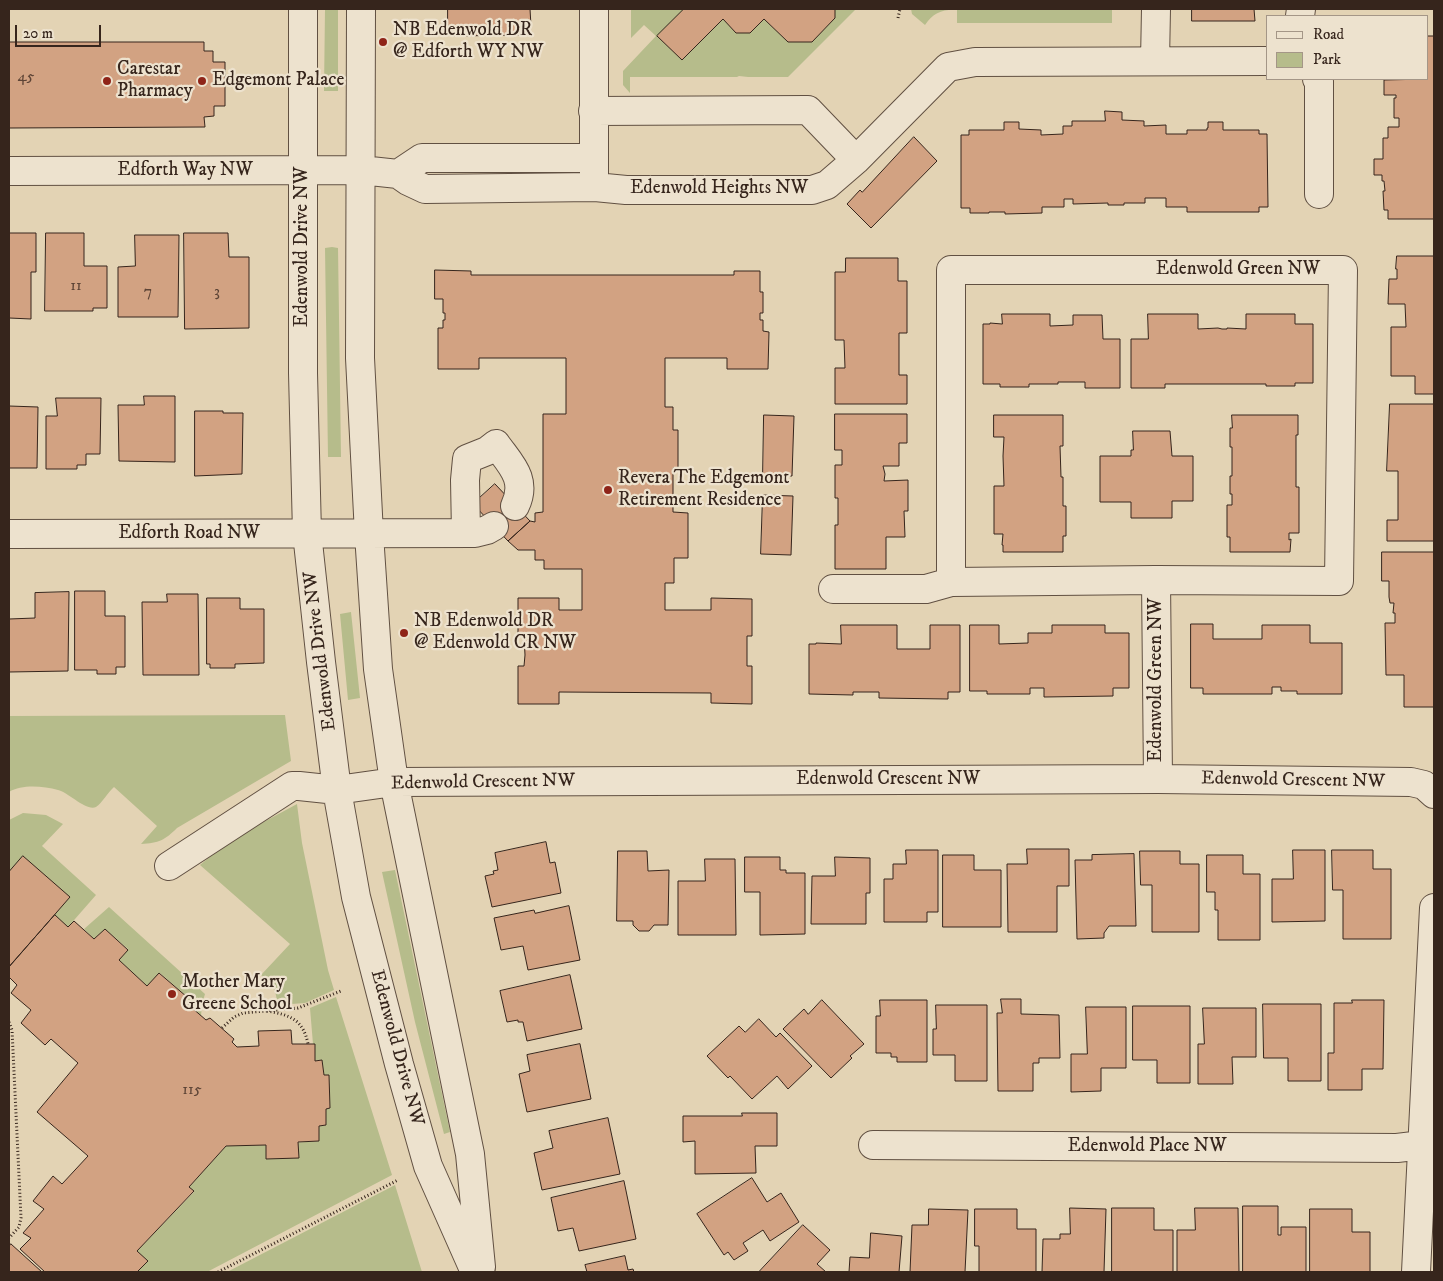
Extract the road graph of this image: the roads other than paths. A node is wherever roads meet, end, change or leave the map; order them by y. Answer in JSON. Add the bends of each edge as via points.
{"nodes":[{"id":1,"x":303,"y":9,"type":"edge"},
{"id":2,"x":361,"y":9,"type":"edge"},
{"id":3,"x":594,"y":9,"type":"edge"},
{"id":4,"x":1156,"y":9,"type":"edge"},
{"id":5,"x":1155,"y":61,"type":"junction"},
{"id":6,"x":1266,"y":61,"type":"edge"},
{"id":7,"x":1318,"y":80,"type":"edge"},
{"id":8,"x":593,"y":111,"type":"junction"},
{"id":9,"x":594,"y":158,"type":"junction"},
{"id":10,"x":856,"y":160,"type":"junction"},
{"id":11,"x":303,"y":170,"type":"junction"},
{"id":12,"x":361,"y":170,"type":"junction"},
{"id":13,"x":9,"y":171,"type":"edge"},
{"id":14,"x":398,"y":174,"type":"junction"},
{"id":15,"x":595,"y":187,"type":"junction"},
{"id":16,"x":1319,"y":194,"type":"dead end"},
{"id":17,"x":515,"y":506,"type":"dead end"},
{"id":18,"x":494,"y":526,"type":"dead end"},
{"id":19,"x":307,"y":533,"type":"junction"},
{"id":20,"x":466,"y":533,"type":"junction"},
{"id":21,"x":9,"y":534,"type":"edge"},
{"id":22,"x":369,"y":534,"type":"junction"},
{"id":23,"x":1156,"y":580,"type":"junction"},
{"id":24,"x":951,"y":582,"type":"junction"},
{"id":25,"x":833,"y":589,"type":"dead end"},
{"id":26,"x":1158,"y":779,"type":"junction"},
{"id":27,"x":394,"y":782,"type":"junction"},
{"id":28,"x":337,"y":790,"type":"junction"},
{"id":29,"x":1434,"y":794,"type":"edge"},
{"id":30,"x":169,"y":866,"type":"dead end"},
{"id":31,"x":1434,"y":908,"type":"edge"},
{"id":32,"x":872,"y":1145,"type":"dead end"},
{"id":33,"x":1422,"y":1145,"type":"junction"},
{"id":34,"x":475,"y":1272,"type":"edge"},
{"id":35,"x":481,"y":1272,"type":"edge"},
{"id":36,"x":1416,"y":1272,"type":"edge"}],
"edges":[{"from":1,"to":11,"type":"street","name":"Edenwold Drive NW"},
{"from":2,"to":12,"type":"street"},
{"from":3,"to":8,"type":"street"},
{"from":4,"to":5,"type":"street"},
{"from":5,"to":6,"type":"street","name":"Edenwold Heights NW"},
{"from":5,"to":10,"type":"street","name":"Edenwold Heights NW","via":[[975,62],[948,67]]},
{"from":7,"to":16,"type":"street"},
{"from":8,"to":9,"type":"street"},
{"from":8,"to":10,"type":"street","via":[[808,110]]},
{"from":9,"to":14,"type":"street","via":[[422,158]]},
{"from":9,"to":15,"type":"street"},
{"from":10,"to":15,"type":"street","name":"Edenwold Heights NW","via":[[827,185],[812,190],[626,190]]},
{"from":11,"to":12,"type":"street","name":"Edforth Way NW"},
{"from":11,"to":13,"type":"street","name":"Edforth Way NW"},
{"from":11,"to":19,"type":"street","name":"Edenwold Drive NW"},
{"from":12,"to":14,"type":"street","name":"Edenwold Heights NW"},
{"from":12,"to":22,"type":"street","via":[[360,358]]},
{"from":14,"to":15,"type":"street","name":"Edenwold Heights NW","via":[[425,188]]},
{"from":17,"to":20,"type":"street","via":[[519,478],[496,444],[467,459]]},
{"from":18,"to":20,"type":"street","name":"Edforth Road NW"},
{"from":19,"to":21,"type":"street","name":"Edforth Road NW"},
{"from":19,"to":22,"type":"street","name":"Edforth Road NW"},
{"from":19,"to":28,"type":"street","name":"Edenwold Drive NW"},
{"from":20,"to":22,"type":"street","name":"Edforth Road NW"},
{"from":22,"to":27,"type":"street","via":[[378,669]]},
{"from":23,"to":24,"type":"street","name":"Edenwold Green NW"},
{"from":23,"to":24,"type":"street","name":"Edenwold Green NW","via":[[1339,581],[1343,270],[951,270]]},
{"from":23,"to":26,"type":"street","name":"Edenwold Green NW"},
{"from":24,"to":25,"type":"street","name":"Edenwold Green NW","via":[[926,589]]},
{"from":26,"to":27,"type":"street","name":"Edenwold Crescent NW"},
{"from":26,"to":29,"type":"street","name":"Edenwold Crescent NW","via":[[1411,782],[1424,784]]},
{"from":27,"to":28,"type":"street","name":"Edenwold Crescent NW"},
{"from":27,"to":35,"type":"street","via":[[470,1154]]},
{"from":28,"to":30,"type":"street","name":"Edenwold Crescent NW","via":[[292,786]]},
{"from":28,"to":34,"type":"street","name":"Edenwold Drive NW","via":[[356,898],[428,1166]]},
{"from":31,"to":33,"type":"street"},
{"from":32,"to":33,"type":"street","name":"Edenwold Place NW","via":[[1397,1148]]},
{"from":33,"to":36,"type":"street"}]}
